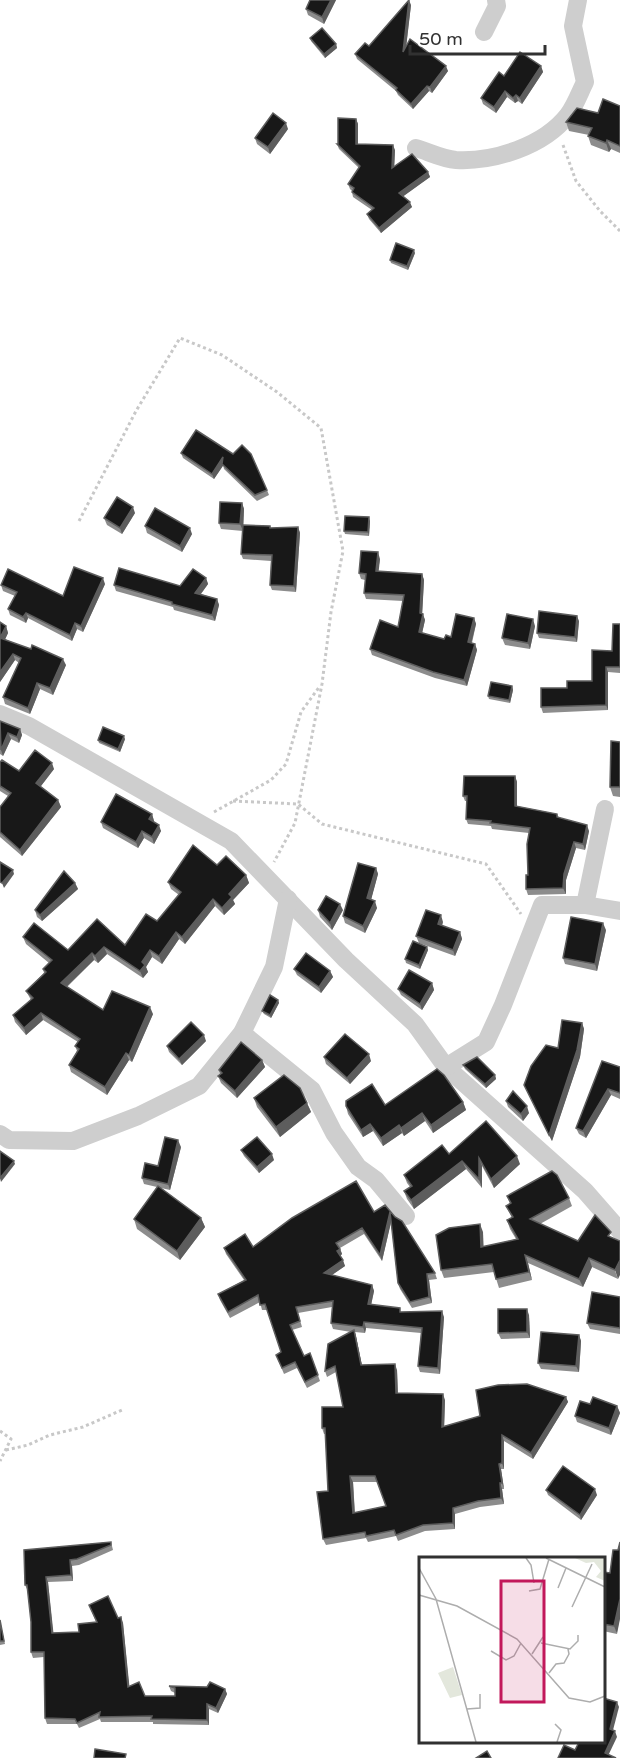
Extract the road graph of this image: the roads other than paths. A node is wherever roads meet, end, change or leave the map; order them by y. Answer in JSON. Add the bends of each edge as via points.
{"nodes":[{"id":1,"x":496,"y":0,"type":"edge"},
{"id":2,"x":578,"y":0,"type":"edge"},
{"id":3,"x":484,"y":32,"type":"dead end"},
{"id":4,"x":416,"y":148,"type":"dead end"},
{"id":5,"x":0,"y":714,"type":"edge"},
{"id":6,"x":606,"y":809,"type":"dead end"},
{"id":7,"x":288,"y":899,"type":"junction"},
{"id":8,"x":585,"y":905,"type":"junction"},
{"id":9,"x":620,"y":911,"type":"edge"},
{"id":10,"x":243,"y":1033,"type":"junction"},
{"id":11,"x":446,"y":1067,"type":"junction"},
{"id":12,"x":0,"y":1134,"type":"edge"},
{"id":13,"x":406,"y":1216,"type":"dead end"},
{"id":14,"x":620,"y":1231,"type":"edge"}],
"edges":[{"from":1,"to":3,"type":"street","via":[[497,6]]},
{"from":2,"to":4,"type":"street","via":[[573,26],[585,82],[569,114],[547,134],[483,159],[454,160]]},
{"from":5,"to":7,"type":"street","via":[[29,726],[231,841]]},
{"from":6,"to":8,"type":"street"},
{"from":7,"to":10,"type":"street","via":[[274,967]]},
{"from":7,"to":11,"type":"street","via":[[415,1024]]},
{"from":8,"to":9,"type":"street"},
{"from":8,"to":11,"type":"street","via":[[542,905],[486,1042]]},
{"from":10,"to":12,"type":"street","via":[[199,1086],[138,1116],[73,1141],[9,1140]]},
{"from":10,"to":13,"type":"street","via":[[312,1090],[334,1133],[358,1167],[376,1180]]},
{"from":11,"to":14,"type":"street","via":[[585,1191]]}]}
